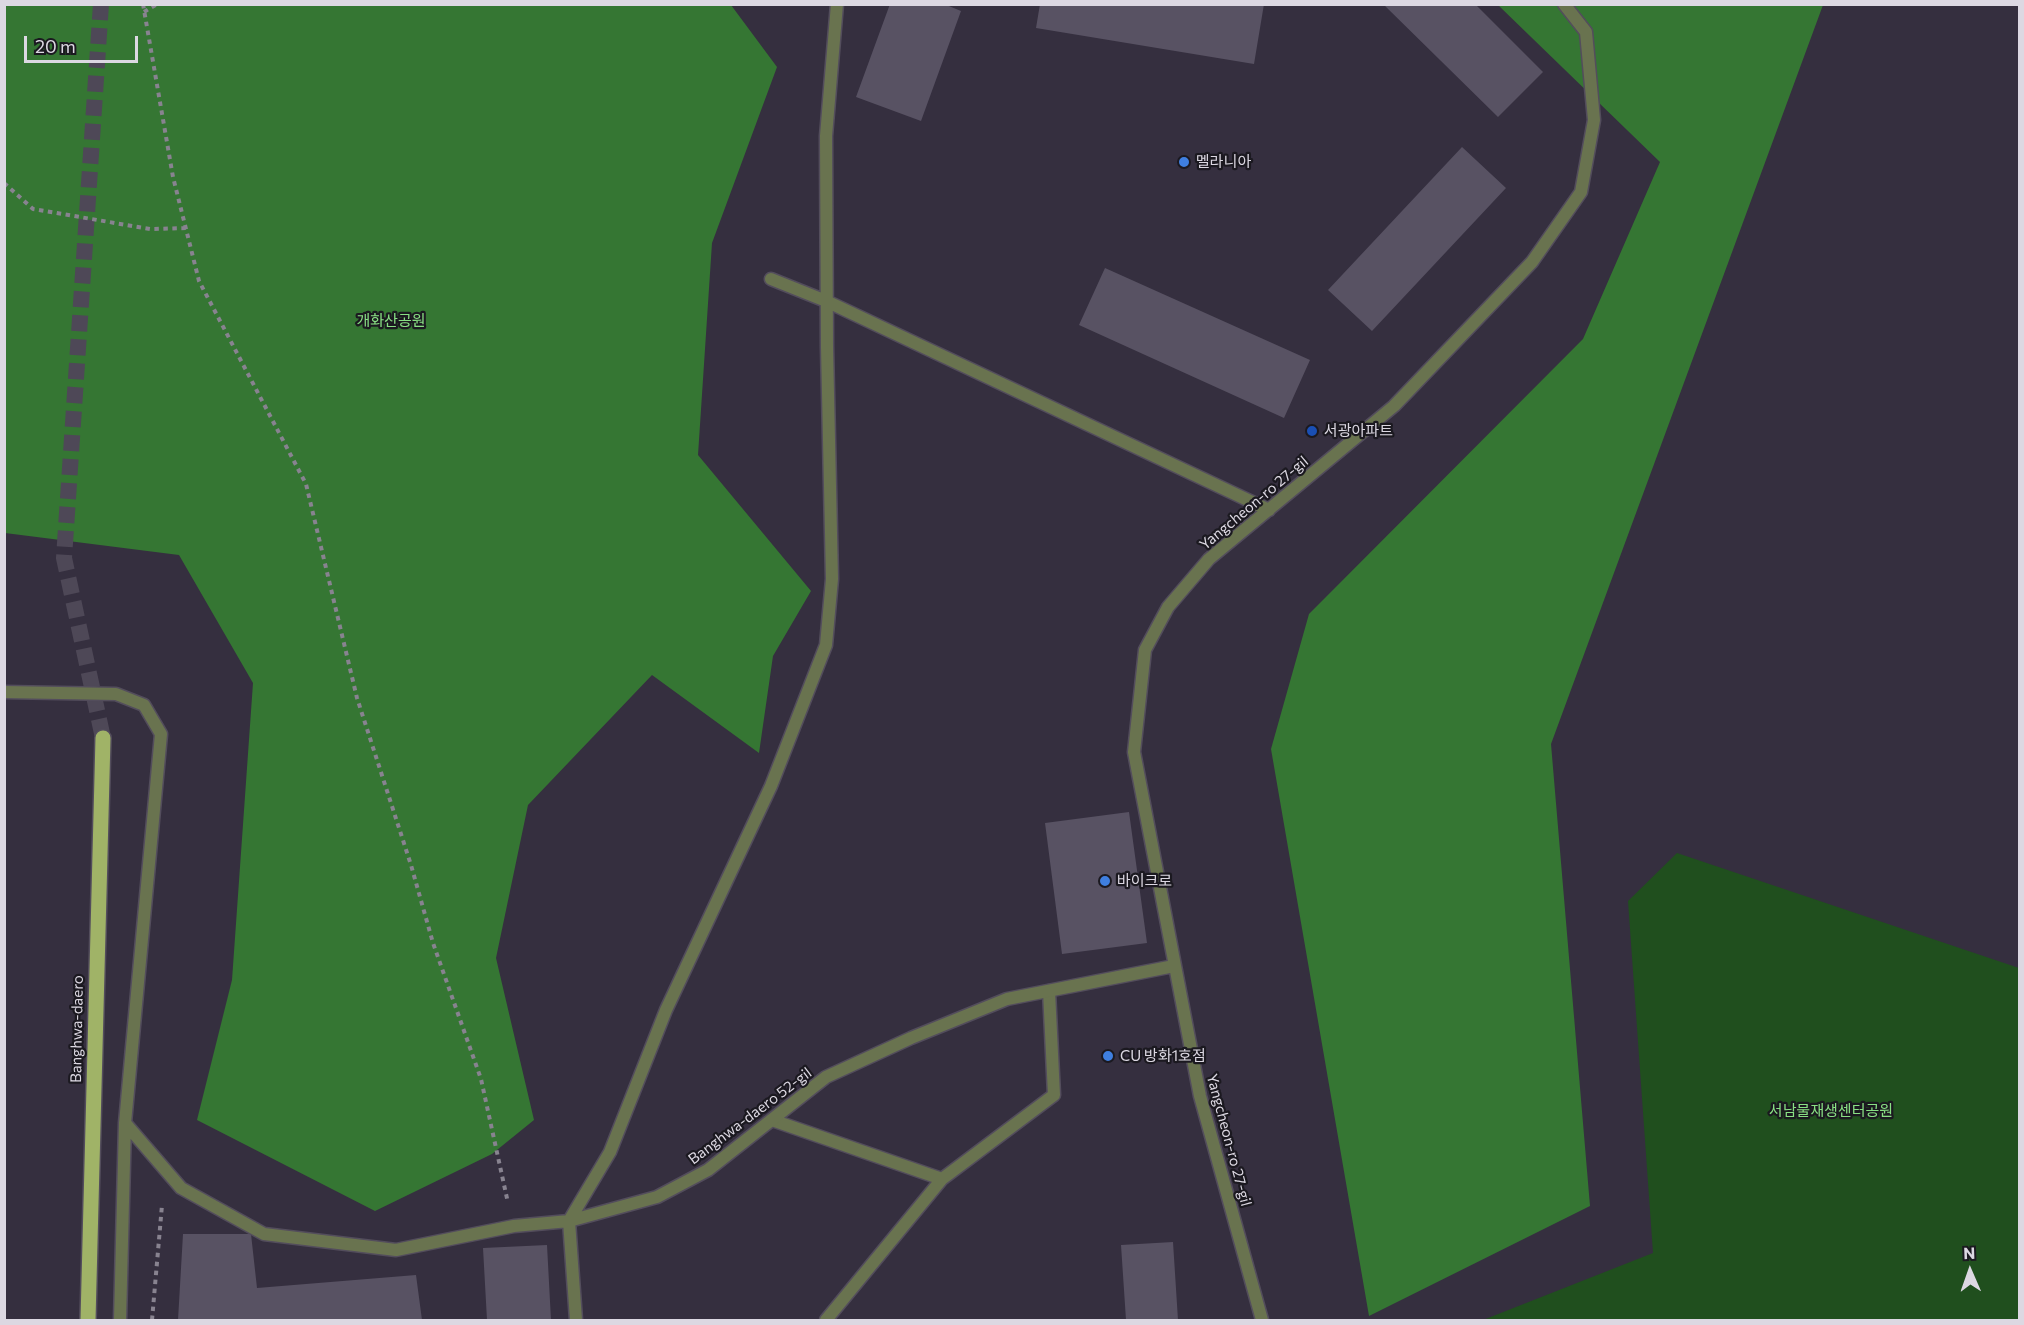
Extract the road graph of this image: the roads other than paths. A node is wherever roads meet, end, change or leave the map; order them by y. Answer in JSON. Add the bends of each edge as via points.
{"nodes":[{"id":1,"x":837,"y":4,"type":"edge"},
{"id":2,"x":1564,"y":4,"type":"edge"},
{"id":3,"x":771,"y":279,"type":"dead end"},
{"id":4,"x":826,"y":302,"type":"junction"},
{"id":5,"x":1269,"y":510,"type":"junction"},
{"id":6,"x":4,"y":692,"type":"edge"},
{"id":7,"x":103,"y":738,"type":"tunnel mouth"},
{"id":8,"x":1174,"y":966,"type":"junction"},
{"id":9,"x":1049,"y":991,"type":"junction"},
{"id":10,"x":772,"y":1120,"type":"junction"},
{"id":11,"x":125,"y":1123,"type":"junction"},
{"id":12,"x":942,"y":1179,"type":"junction"},
{"id":13,"x":569,"y":1221,"type":"junction"},
{"id":14,"x":88,"y":1320,"type":"edge"},
{"id":15,"x":120,"y":1320,"type":"edge"},
{"id":16,"x":576,"y":1320,"type":"edge"},
{"id":17,"x":826,"y":1320,"type":"edge"},
{"id":18,"x":1262,"y":1320,"type":"edge"}],
"edges":[{"from":1,"to":4,"type":"street","via":[[826,136]]},
{"from":2,"to":5,"type":"street","name":"Yangcheon-ro 27-gil","via":[[1586,32],[1594,120],[1581,192],[1532,262],[1394,406]]},
{"from":3,"to":4,"type":"street"},
{"from":4,"to":5,"type":"street"},
{"from":4,"to":13,"type":"street","via":[[832,579],[826,645],[771,786],[666,1010],[610,1152]]},
{"from":5,"to":8,"type":"street","name":"Yangcheon-ro 27-gil","via":[[1209,559],[1168,607],[1145,650],[1134,752]]},
{"from":6,"to":11,"type":"street","via":[[116,694],[144,705],[161,734]]},
{"from":7,"to":14,"type":"main road","name":"Banghwa-daero"},
{"from":8,"to":9,"type":"street","name":"Banghwa-daero 52-gil"},
{"from":8,"to":18,"type":"street","name":"Yangcheon-ro 27-gil","via":[[1200,1096]]},
{"from":9,"to":10,"type":"street","name":"Banghwa-daero 52-gil","via":[[1007,999],[826,1077]]},
{"from":9,"to":12,"type":"street","via":[[1054,1095]]},
{"from":10,"to":12,"type":"street"},
{"from":10,"to":13,"type":"street","name":"Banghwa-daero 52-gil","via":[[708,1170],[657,1197]]},
{"from":11,"to":13,"type":"street","name":"Banghwa-daero 52-gil","via":[[181,1188],[264,1234],[396,1250],[514,1226]]},
{"from":11,"to":15,"type":"street"},
{"from":12,"to":17,"type":"street"},
{"from":13,"to":16,"type":"street"}]}
